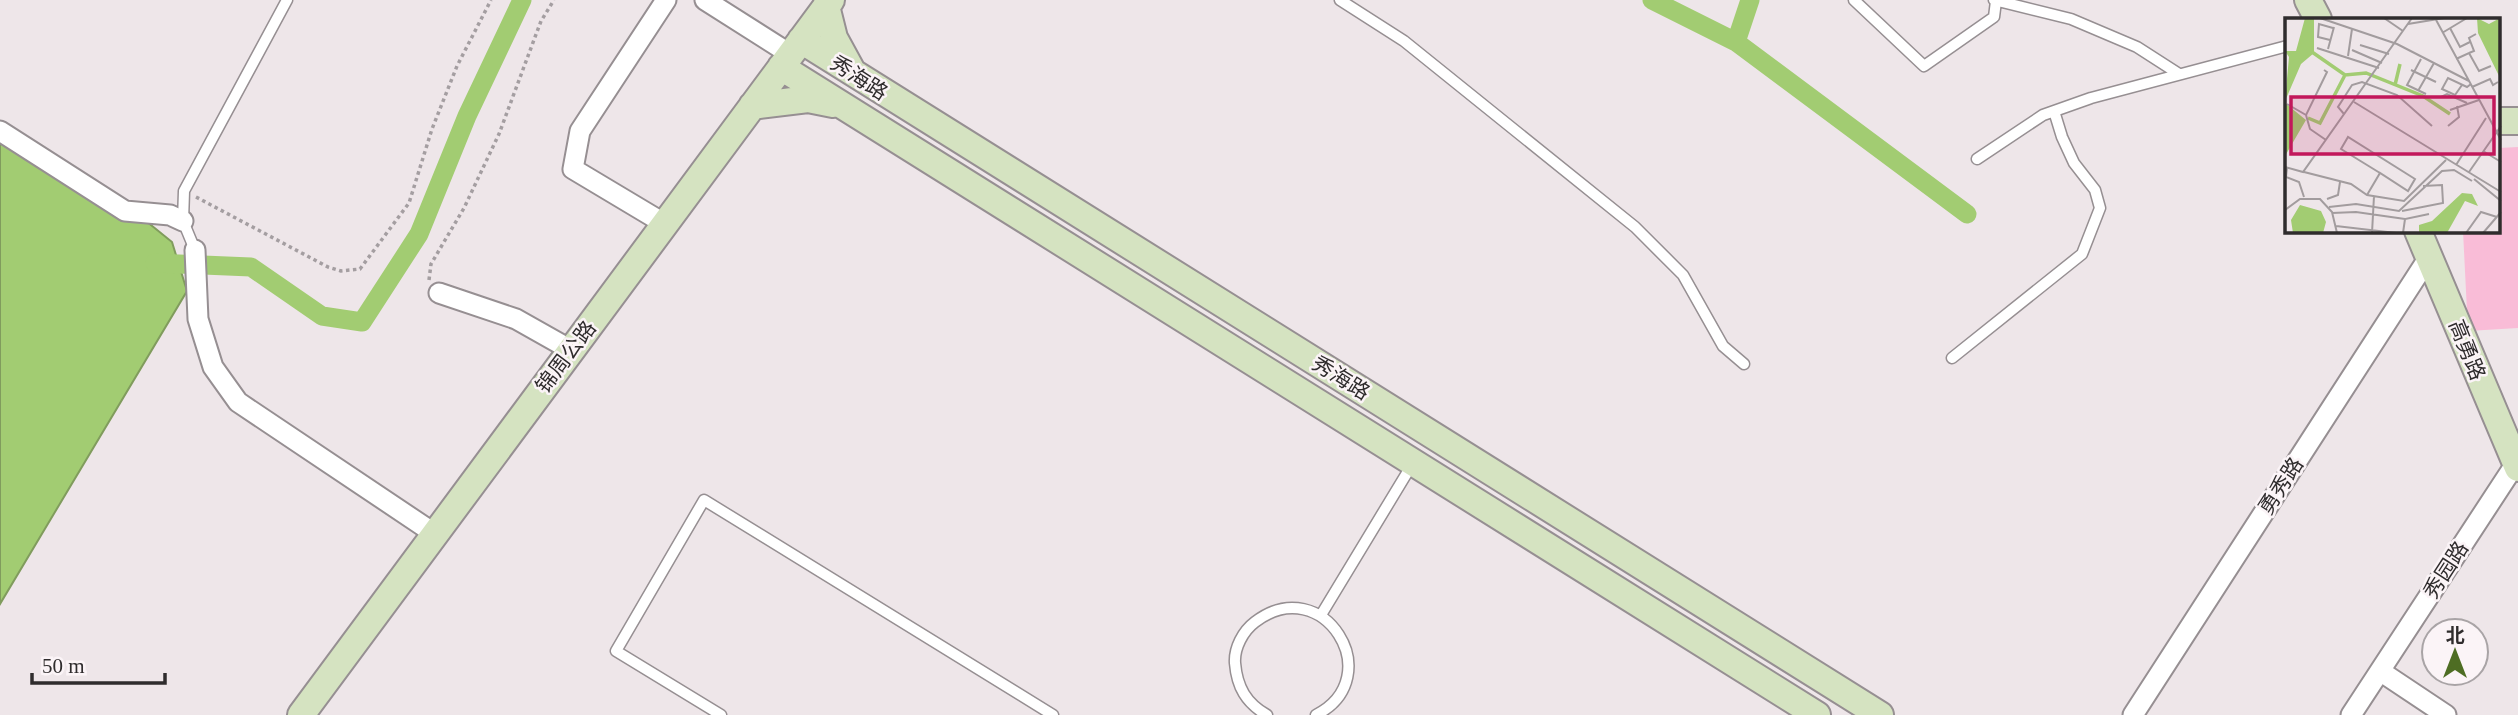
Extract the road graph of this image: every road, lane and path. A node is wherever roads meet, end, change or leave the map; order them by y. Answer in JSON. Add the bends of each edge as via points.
{"nodes":[{"id":1,"x":286,"y":0,"type":"edge"},
{"id":2,"x":491,"y":0,"type":"edge"},
{"id":3,"x":554,"y":0,"type":"edge"},
{"id":4,"x":666,"y":0,"type":"edge"},
{"id":5,"x":705,"y":0,"type":"edge"},
{"id":6,"x":1340,"y":0,"type":"edge"},
{"id":7,"x":1856,"y":0,"type":"edge"},
{"id":8,"x":1995,"y":0,"type":"edge"},
{"id":9,"x":2308,"y":0,"type":"edge"},
{"id":10,"x":829,"y":3,"type":"edge"},
{"id":11,"x":2317,"y":18,"type":"edge"},
{"id":12,"x":2285,"y":47,"type":"edge"},
{"id":13,"x":791,"y":54,"type":"junction"},
{"id":14,"x":2179,"y":74,"type":"junction"},
{"id":15,"x":855,"y":76,"type":"junction"},
{"id":16,"x":752,"y":106,"type":"junction"},
{"id":17,"x":844,"y":106,"type":"junction"},
{"id":18,"x":2054,"y":111,"type":"junction"},
{"id":19,"x":2500,"y":121,"type":"edge"},
{"id":20,"x":2518,"y":121,"type":"edge"},
{"id":21,"x":0,"y":131,"type":"edge"},
{"id":22,"x":1977,"y":159,"type":"dead end"},
{"id":23,"x":184,"y":191,"type":"junction"},
{"id":24,"x":183,"y":221,"type":"junction"},
{"id":25,"x":665,"y":224,"type":"junction"},
{"id":26,"x":2419,"y":233,"type":"edge"},
{"id":27,"x":195,"y":250,"type":"joint"},
{"id":28,"x":2429,"y":257,"type":"junction"},
{"id":29,"x":439,"y":293,"type":"joint"},
{"id":30,"x":571,"y":350,"type":"junction"},
{"id":31,"x":1952,"y":358,"type":"dead end"},
{"id":32,"x":1744,"y":364,"type":"dead end"},
{"id":33,"x":1365,"y":393,"type":"junction"},
{"id":34,"x":1347,"y":421,"type":"junction"},
{"id":35,"x":1413,"y":463,"type":"junction"},
{"id":36,"x":2517,"y":464,"type":"edge"},
{"id":37,"x":435,"y":534,"type":"junction"},
{"id":38,"x":1321,"y":615,"type":"junction"},
{"id":39,"x":2380,"y":671,"type":"junction"},
{"id":40,"x":1254,"y":712,"type":"edge"},
{"id":41,"x":301,"y":715,"type":"edge"},
{"id":42,"x":721,"y":715,"type":"edge"},
{"id":43,"x":1053,"y":715,"type":"edge"},
{"id":44,"x":1267,"y":715,"type":"edge"},
{"id":45,"x":1316,"y":715,"type":"edge"},
{"id":46,"x":1817,"y":715,"type":"edge"},
{"id":47,"x":1880,"y":715,"type":"edge"},
{"id":48,"x":2133,"y":715,"type":"edge"},
{"id":49,"x":2351,"y":715,"type":"edge"},
{"id":50,"x":2446,"y":715,"type":"edge"}],
"edges":[{"from":1,"to":23,"type":"lane"},
{"from":2,"to":23,"type":"path","via":[[452,78],[409,203],[360,270],[328,267]]},
{"from":3,"to":29,"type":"path","via":[[541,21],[499,134],[431,264],[429,280]]},
{"from":4,"to":25,"type":"street","via":[[580,131],[573,169]]},
{"from":5,"to":13,"type":"street"},
{"from":6,"to":32,"type":"lane","via":[[1404,41],[1635,227],[1683,275],[1723,346]]},
{"from":7,"to":8,"type":"lane","via":[[1924,66],[1994,17]]},
{"from":8,"to":14,"type":"lane","via":[[2070,19],[2137,47]]},
{"from":9,"to":11,"type":"main road"},
{"from":10,"to":13,"type":"main road","name":"锦周公路"},
{"from":10,"to":15,"type":"main road","via":[[834,38]]},
{"from":12,"to":14,"type":"lane"},
{"from":13,"to":15,"type":"main road","name":"秀海路"},
{"from":13,"to":16,"type":"main road","name":"锦周公路"},
{"from":13,"to":17,"type":"main road","name":"秀海路"},
{"from":14,"to":18,"type":"lane"},
{"from":15,"to":33,"type":"main road","name":"秀海路"},
{"from":16,"to":17,"type":"main road","via":[[808,100]]},
{"from":16,"to":25,"type":"main road","name":"锦周公路"},
{"from":17,"to":34,"type":"main road","name":"秀海路"},
{"from":18,"to":22,"type":"lane","via":[[2016,130]]},
{"from":18,"to":31,"type":"lane","via":[[2074,163],[2095,190],[2099,208],[2082,254]]},
{"from":19,"to":20,"type":"main road"},
{"from":21,"to":24,"type":"street","via":[[125,211],[170,215]]},
{"from":23,"to":24,"type":"lane"},
{"from":24,"to":27,"type":"lane"},
{"from":25,"to":30,"type":"main road","name":"锦周公路"},
{"from":26,"to":28,"type":"main road","name":"高勇路"},
{"from":27,"to":37,"type":"street","via":[[198,319],[213,367],[238,402]]},
{"from":28,"to":36,"type":"main road","name":"高勇路"},
{"from":28,"to":48,"type":"street","name":"勇秀路"},
{"from":29,"to":30,"type":"street","via":[[516,319]]},
{"from":30,"to":37,"type":"main road","name":"锦周公路"},
{"from":33,"to":34,"type":"street"},
{"from":33,"to":47,"type":"main road","name":"秀海路"},
{"from":34,"to":35,"type":"main road","name":"秀海路"},
{"from":35,"to":38,"type":"lane"},
{"from":35,"to":46,"type":"main road","name":"秀海路"},
{"from":36,"to":39,"type":"street","name":"秀园路"},
{"from":37,"to":41,"type":"main road","name":"锦周公路"},
{"from":38,"to":40,"type":"lane","via":[[1303,609],[1275,611],[1251,625],[1240,640],[1236,677]]},
{"from":38,"to":45,"type":"lane","via":[[1345,643],[1349,661],[1339,696]]},
{"from":39,"to":49,"type":"street","name":"秀园路"},
{"from":39,"to":50,"type":"street"},
{"from":40,"to":44,"type":"lane"},
{"from":42,"to":43,"type":"lane","via":[[617,651],[704,500]]}]}
